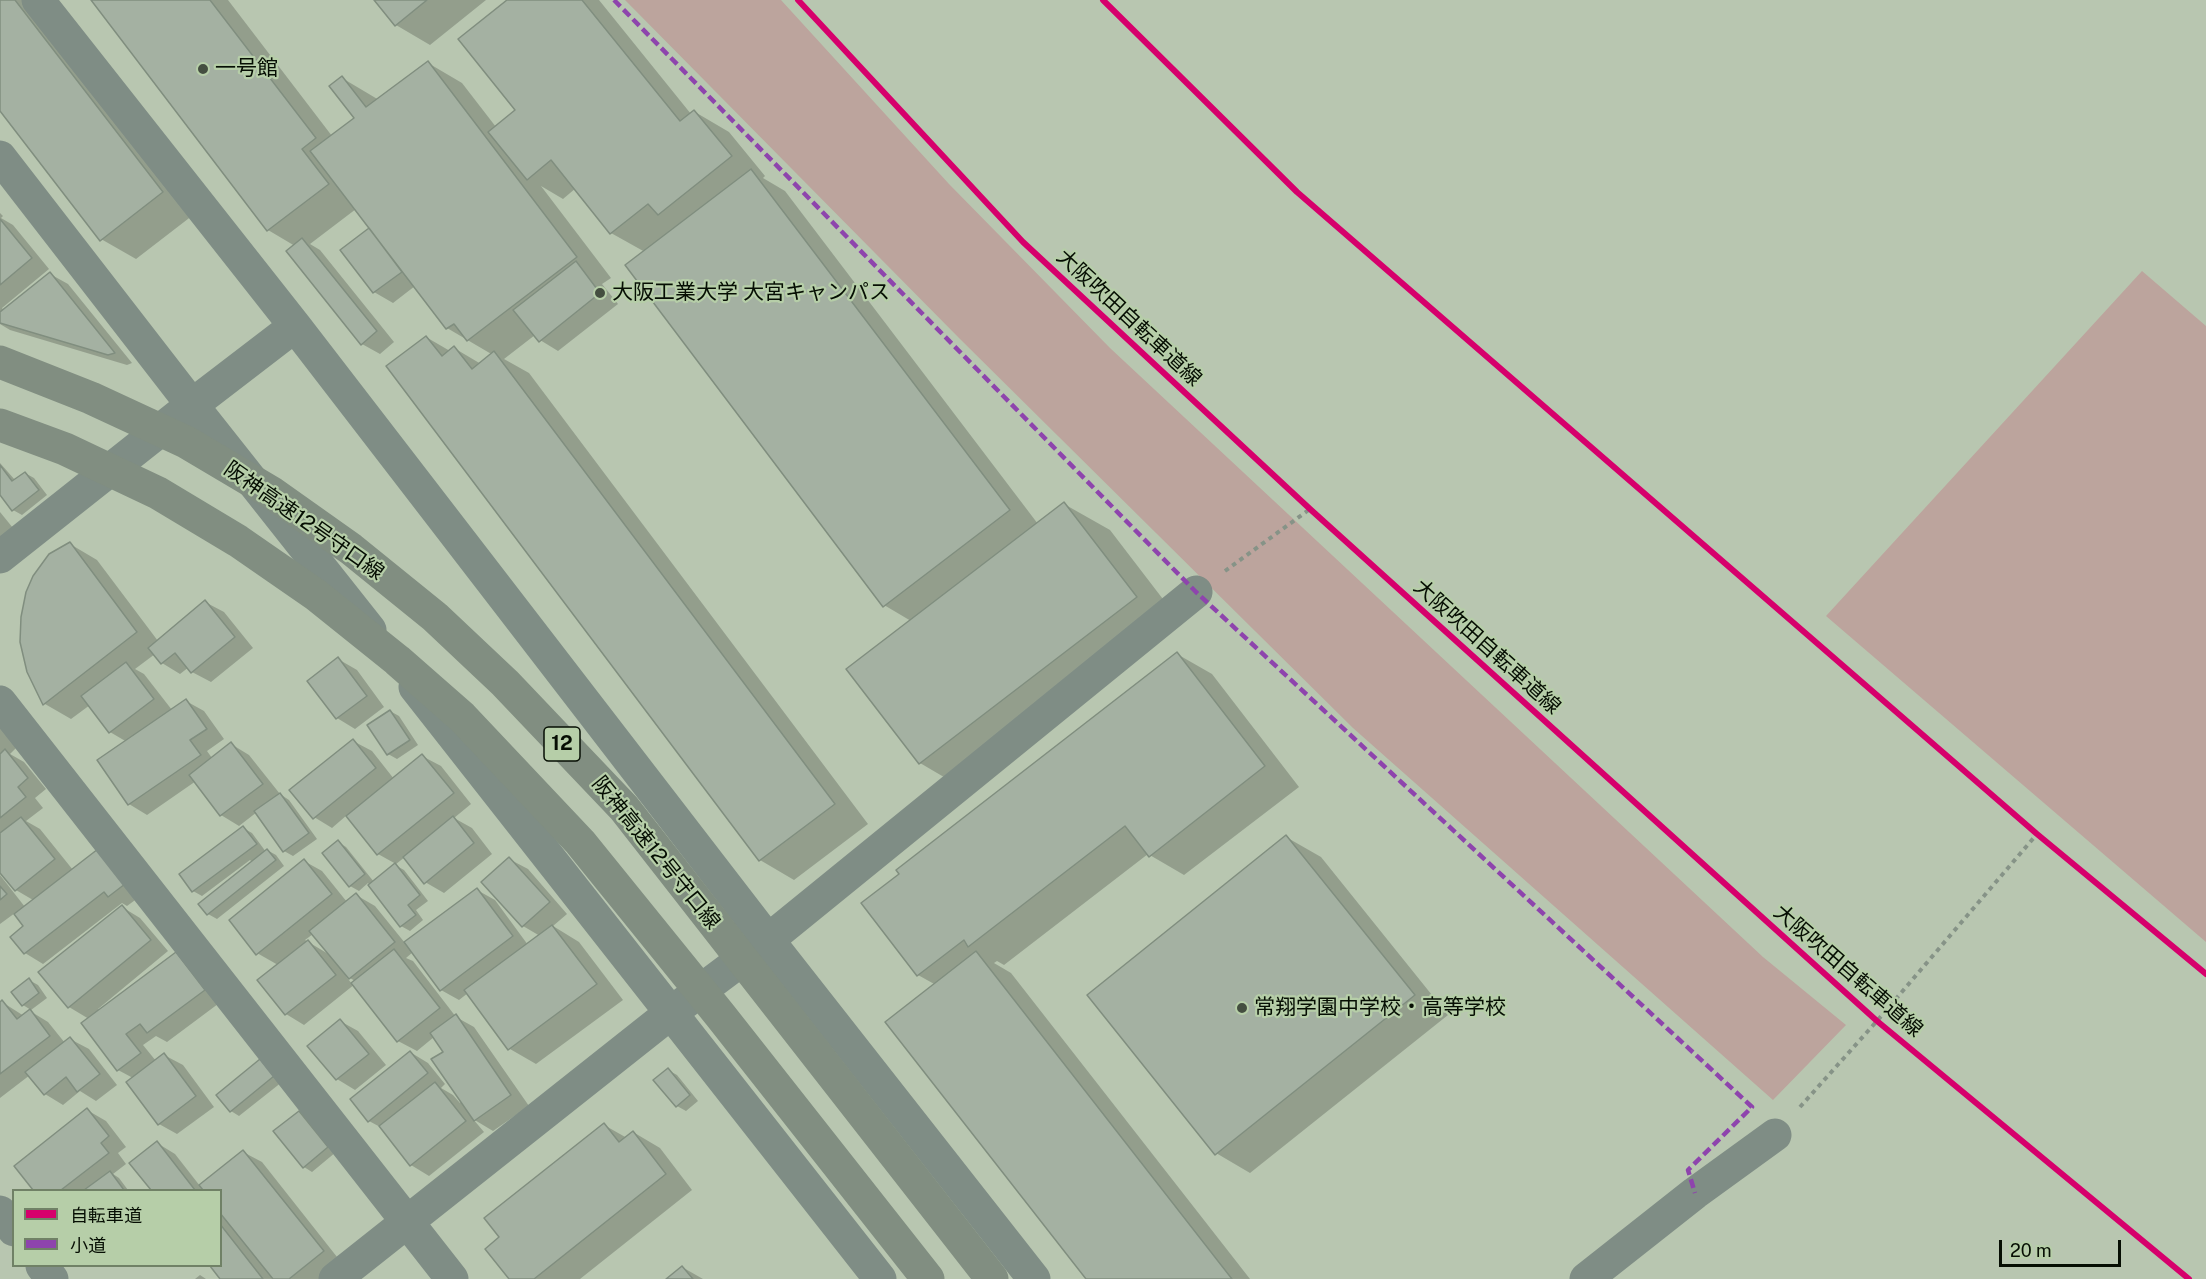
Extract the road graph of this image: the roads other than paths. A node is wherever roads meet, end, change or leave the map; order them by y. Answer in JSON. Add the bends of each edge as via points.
{"nodes":[{"id":1,"x":38,"y":0,"type":"edge"},
{"id":2,"x":0,"y":157,"type":"edge"},
{"id":3,"x":295,"y":326,"type":"junction"},
{"id":4,"x":0,"y":362,"type":"edge"},
{"id":5,"x":192,"y":405,"type":"junction"},
{"id":6,"x":0,"y":425,"type":"edge"},
{"id":7,"x":0,"y":557,"type":"edge"},
{"id":8,"x":1196,"y":592,"type":"road end"},
{"id":9,"x":0,"y":702,"type":"edge"},
{"id":10,"x":768,"y":939,"type":"junction"},
{"id":11,"x":672,"y":1012,"type":"junction"},
{"id":12,"x":1775,"y":1135,"type":"road end"},
{"id":13,"x":0,"y":1212,"type":"edge"},
{"id":14,"x":408,"y":1223,"type":"junction"},
{"id":15,"x":12,"y":1227,"type":"edge"},
{"id":16,"x":43,"y":1267,"type":"edge"},
{"id":17,"x":52,"y":1279,"type":"edge"},
{"id":18,"x":335,"y":1279,"type":"edge"},
{"id":19,"x":452,"y":1279,"type":"edge"},
{"id":20,"x":880,"y":1279,"type":"edge"},
{"id":21,"x":928,"y":1279,"type":"edge"},
{"id":22,"x":992,"y":1279,"type":"edge"},
{"id":23,"x":1034,"y":1279,"type":"edge"},
{"id":24,"x":1586,"y":1279,"type":"edge"}],
"edges":[{"from":1,"to":3,"type":"street"},
{"from":2,"to":5,"type":"street"},
{"from":3,"to":5,"type":"street"},
{"from":3,"to":10,"type":"street"},
{"from":4,"to":22,"type":"highway","name":"阪神高速12号守口線","number":"12","bridge":true,"via":[[186,442],[272,494],[351,549],[435,617],[505,683],[624,808]]},
{"from":5,"to":7,"type":"street"},
{"from":5,"to":11,"type":"street"},
{"from":6,"to":21,"type":"highway","bridge":true,"via":[[66,449],[158,493],[238,541],[316,595],[462,717],[580,842]]},
{"from":8,"to":10,"type":"street"},
{"from":9,"to":14,"type":"street"},
{"from":10,"to":11,"type":"street"},
{"from":10,"to":23,"type":"street"},
{"from":11,"to":14,"type":"street"},
{"from":11,"to":20,"type":"street"},
{"from":12,"to":24,"type":"street"},
{"from":13,"to":15,"type":"street"},
{"from":14,"to":18,"type":"street"},
{"from":14,"to":19,"type":"street"},
{"from":16,"to":17,"type":"street"}]}
